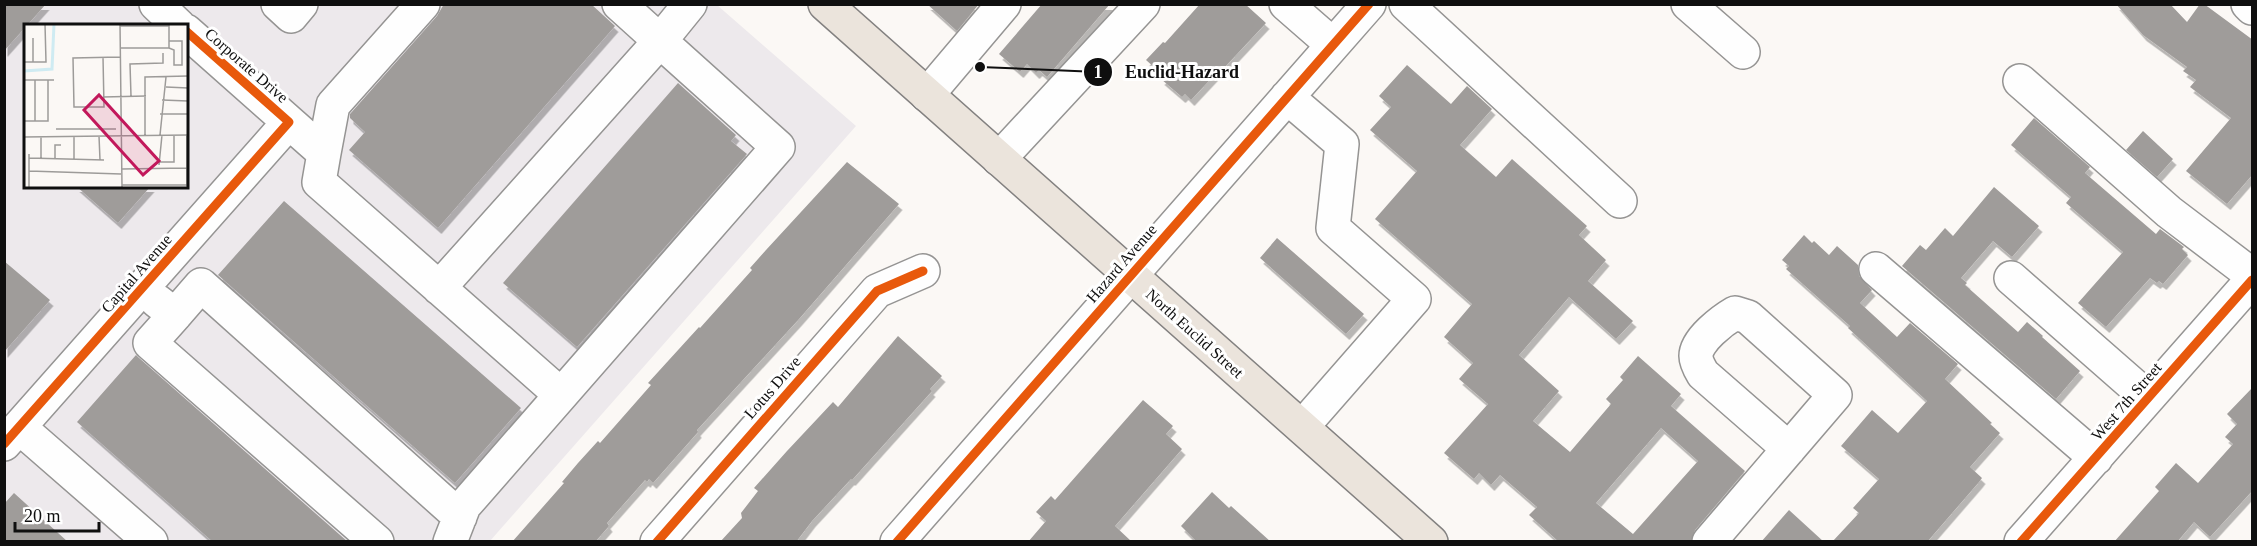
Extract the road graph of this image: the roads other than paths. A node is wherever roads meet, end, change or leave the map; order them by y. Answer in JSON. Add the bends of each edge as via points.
{"nodes":[{"id":1,"x":156,"y":4,"type":"edge"},
{"id":2,"x":278,"y":4,"type":"edge"},
{"id":3,"x":301,"y":4,"type":"edge"},
{"id":4,"x":423,"y":4,"type":"edge"},
{"id":5,"x":619,"y":4,"type":"edge"},
{"id":6,"x":690,"y":4,"type":"edge"},
{"id":7,"x":825,"y":4,"type":"edge"},
{"id":8,"x":1004,"y":4,"type":"edge"},
{"id":9,"x":1143,"y":4,"type":"edge"},
{"id":10,"x":1286,"y":4,"type":"edge"},
{"id":11,"x":1369,"y":4,"type":"edge"},
{"id":12,"x":1406,"y":4,"type":"edge"},
{"id":13,"x":1688,"y":4,"type":"edge"},
{"id":14,"x":2247,"y":4,"type":"edge"},
{"id":15,"x":2253,"y":8,"type":"edge"},
{"id":16,"x":177,"y":24,"type":"edge"},
{"id":17,"x":188,"y":33,"type":"edge"},
{"id":18,"x":660,"y":41,"type":"junction"},
{"id":19,"x":1333,"y":45,"type":"junction"},
{"id":20,"x":1743,"y":52,"type":"dead end"},
{"id":21,"x":2020,"y":81,"type":"dead end"},
{"id":22,"x":927,"y":95,"type":"junction"},
{"id":23,"x":1287,"y":97,"type":"junction"},
{"id":24,"x":289,"y":122,"type":"junction"},
{"id":25,"x":324,"y":153,"type":"junction"},
{"id":26,"x":999,"y":159,"type":"junction"},
{"id":27,"x":1620,"y":201,"type":"dead end"},
{"id":28,"x":1876,"y":269,"type":"dead end"},
{"id":29,"x":923,"y":271,"type":"dead end"},
{"id":30,"x":1130,"y":275,"type":"junction"},
{"id":31,"x":2253,"y":275,"type":"edge"},
{"id":32,"x":2011,"y":278,"type":"dead end"},
{"id":33,"x":2253,"y":280,"type":"edge"},
{"id":34,"x":440,"y":288,"type":"junction"},
{"id":35,"x":142,"y":289,"type":"junction"},
{"id":36,"x":175,"y":315,"type":"junction"},
{"id":37,"x":561,"y":395,"type":"junction"},
{"id":38,"x":2148,"y":398,"type":"junction"},
{"id":39,"x":1302,"y":427,"type":"junction"},
{"id":40,"x":12,"y":435,"type":"edge"},
{"id":41,"x":1788,"y":449,"type":"dead end"},
{"id":42,"x":2096,"y":458,"type":"junction"},
{"id":43,"x":455,"y":529,"type":"edge"},
{"id":44,"x":151,"y":542,"type":"edge"},
{"id":45,"x":377,"y":542,"type":"edge"},
{"id":46,"x":657,"y":542,"type":"edge"},
{"id":47,"x":897,"y":542,"type":"edge"},
{"id":48,"x":1431,"y":542,"type":"edge"},
{"id":49,"x":1709,"y":542,"type":"edge"},
{"id":50,"x":2021,"y":542,"type":"edge"}],
"edges":[{"from":1,"to":16,"type":"street"},
{"from":2,"to":3,"type":"street","via":[[291,16]]},
{"from":4,"to":25,"type":"street","via":[[333,105]]},
{"from":5,"to":18,"type":"street"},
{"from":6,"to":18,"type":"street"},
{"from":7,"to":22,"type":"main road","name":"North Euclid Street"},
{"from":8,"to":22,"type":"street"},
{"from":9,"to":26,"type":"street"},
{"from":10,"to":19,"type":"street"},
{"from":11,"to":19,"type":"street","name":"Hazard Avenue"},
{"from":12,"to":27,"type":"street"},
{"from":13,"to":20,"type":"street"},
{"from":14,"to":15,"type":"street"},
{"from":17,"to":24,"type":"street","name":"Corporate Drive"},
{"from":18,"to":34,"type":"street"},
{"from":18,"to":37,"type":"street","via":[[778,147]]},
{"from":19,"to":23,"type":"street","name":"Hazard Avenue"},
{"from":21,"to":31,"type":"street","via":[[2169,212]]},
{"from":22,"to":26,"type":"main road","name":"North Euclid Street"},
{"from":23,"to":30,"type":"street","name":"Hazard Avenue"},
{"from":23,"to":39,"type":"street","via":[[1342,144],[1333,228],[1414,299]]},
{"from":24,"to":25,"type":"street","name":"Corporate Drive"},
{"from":24,"to":35,"type":"street","name":"Capital Avenue"},
{"from":25,"to":34,"type":"street","via":[[319,182]]},
{"from":26,"to":30,"type":"main road","name":"North Euclid Street"},
{"from":28,"to":42,"type":"street"},
{"from":29,"to":46,"type":"street","name":"Lotus Drive","via":[[877,291]]},
{"from":30,"to":39,"type":"main road","name":"North Euclid Street"},
{"from":30,"to":47,"type":"street","name":"Hazard Avenue"},
{"from":32,"to":38,"type":"street"},
{"from":33,"to":38,"type":"street","name":"West 7th Street"},
{"from":34,"to":37,"type":"street"},
{"from":35,"to":36,"type":"street"},
{"from":35,"to":40,"type":"street","name":"Capital Avenue"},
{"from":36,"to":43,"type":"street","via":[[201,285]]},
{"from":36,"to":45,"type":"street","via":[[150,343]]},
{"from":37,"to":43,"type":"street","via":[[464,506]]},
{"from":38,"to":42,"type":"street","name":"West 7th Street"},
{"from":39,"to":48,"type":"main road","name":"North Euclid Street"},
{"from":40,"to":44,"type":"street"},
{"from":41,"to":49,"type":"street"},
{"from":42,"to":50,"type":"street","name":"West 7th Street"}]}
